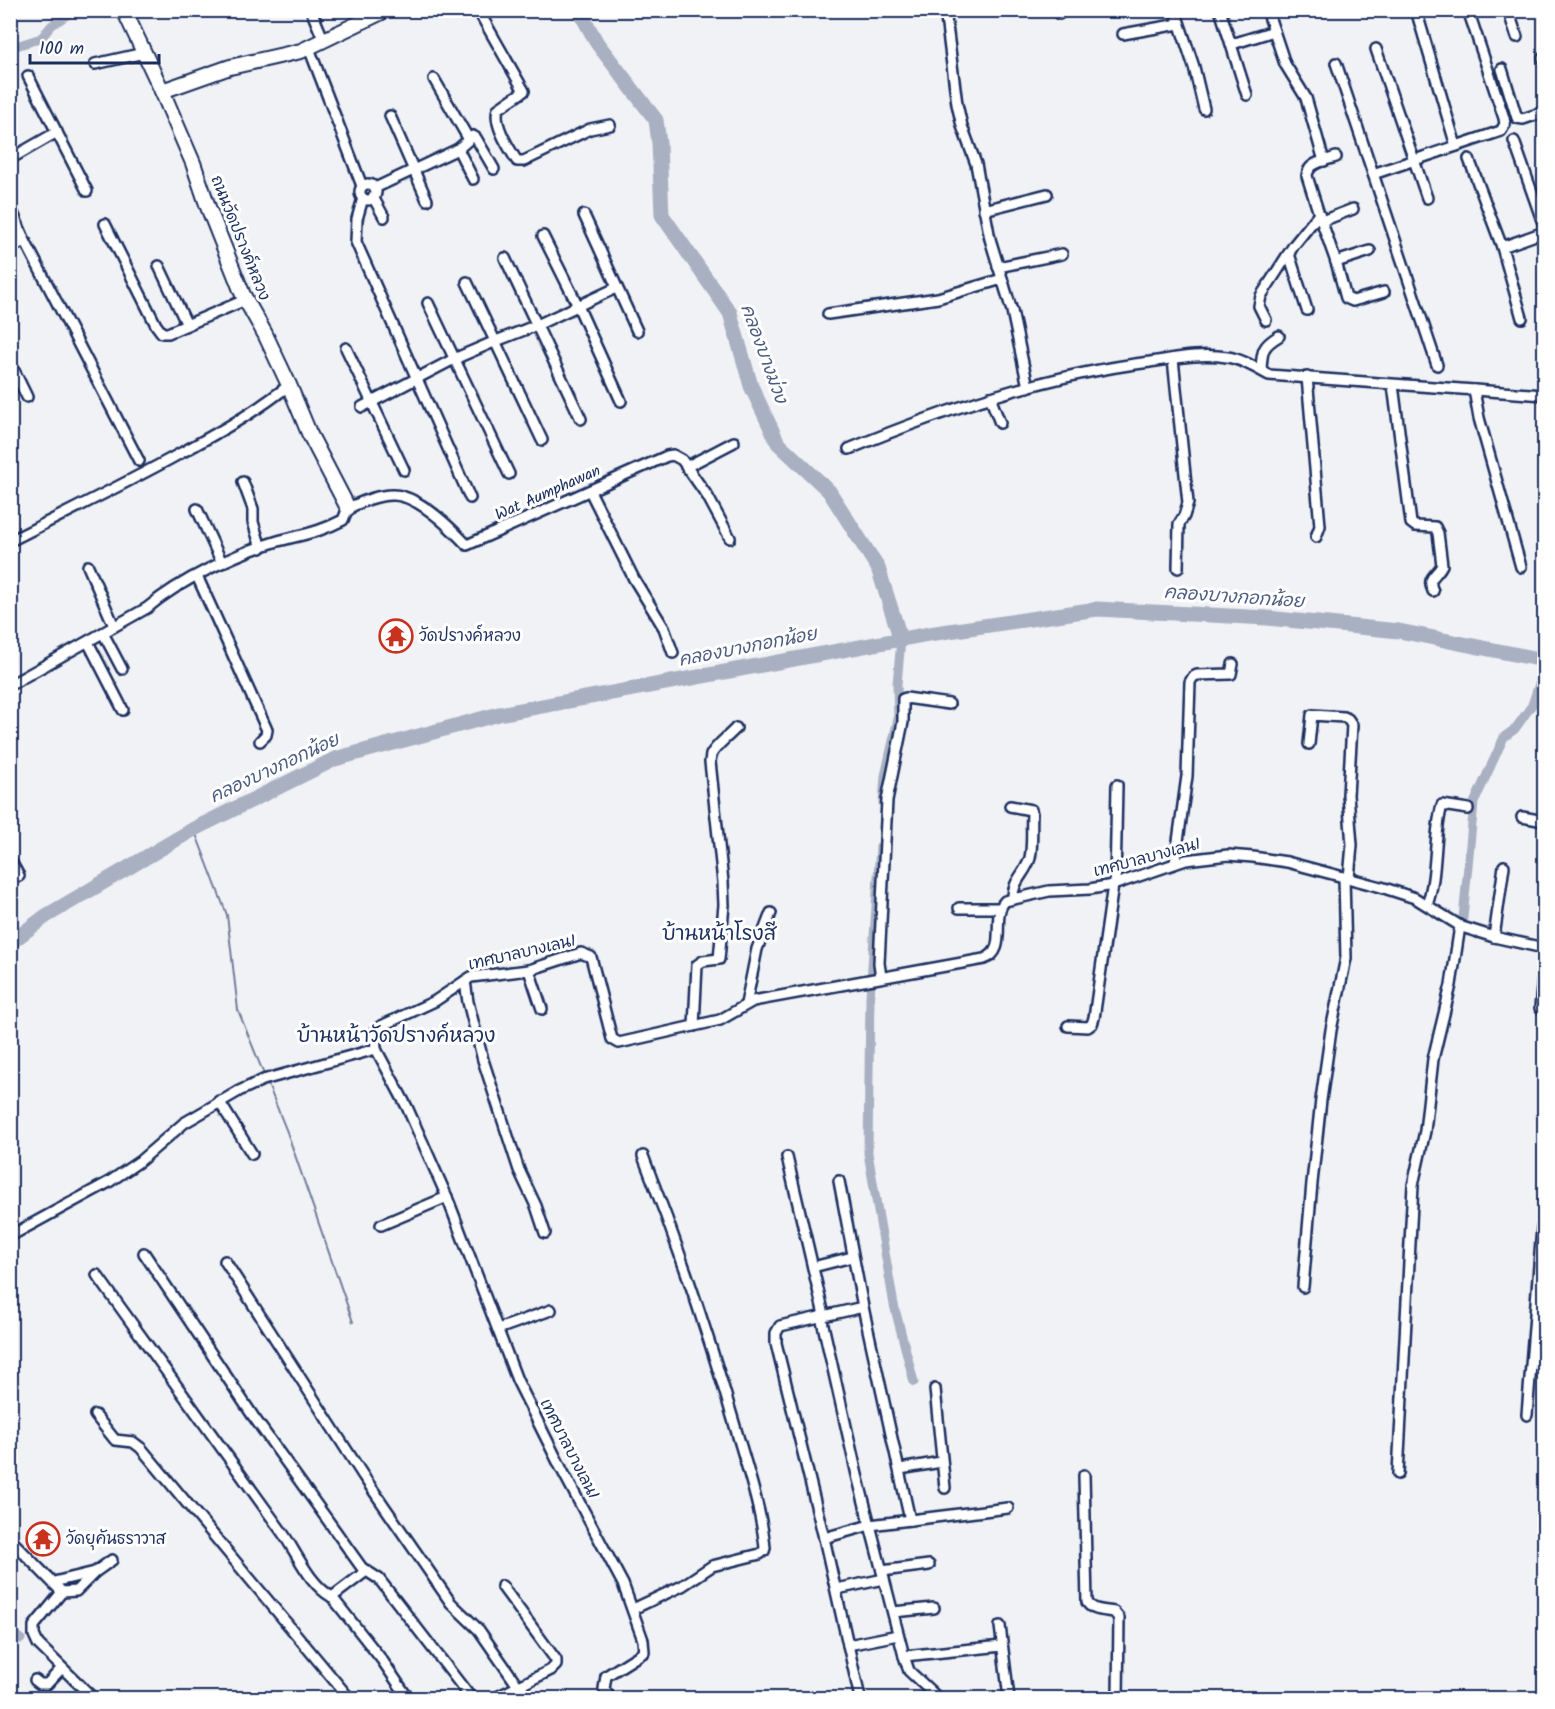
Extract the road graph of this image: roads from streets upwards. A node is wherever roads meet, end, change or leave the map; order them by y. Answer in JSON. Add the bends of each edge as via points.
{"nodes":[{"id":1,"x":124,"y":10,"type":"edge"},
{"id":2,"x":311,"y":10,"type":"edge"},
{"id":3,"x":478,"y":10,"type":"edge"},
{"id":4,"x":945,"y":10,"type":"edge"},
{"id":5,"x":1175,"y":10,"type":"edge"},
{"id":6,"x":1221,"y":10,"type":"edge"},
{"id":7,"x":1267,"y":10,"type":"edge"},
{"id":8,"x":1416,"y":10,"type":"edge"},
{"id":9,"x":1468,"y":10,"type":"edge"},
{"id":10,"x":1508,"y":10,"type":"edge"},
{"id":11,"x":378,"y":12,"type":"edge"},
{"id":12,"x":1179,"y":24,"type":"junction"},
{"id":13,"x":1274,"y":31,"type":"junction"},
{"id":14,"x":1123,"y":34,"type":"dead end"},
{"id":15,"x":1517,"y":37,"type":"dead end"},
{"id":16,"x":324,"y":41,"type":"junction"},
{"id":17,"x":1232,"y":44,"type":"junction"},
{"id":18,"x":309,"y":48,"type":"junction"},
{"id":19,"x":1376,"y":49,"type":"dead end"},
{"id":20,"x":144,"y":53,"type":"junction"},
{"id":21,"x":1336,"y":63,"type":"dead end"},
{"id":22,"x":95,"y":64,"type":"dead end"},
{"id":23,"x":1502,"y":69,"type":"dead end"},
{"id":24,"x":28,"y":76,"type":"dead end"},
{"id":25,"x":434,"y":79,"type":"dead end"},
{"id":26,"x":162,"y":91,"type":"junction"},
{"id":27,"x":1247,"y":95,"type":"dead end"},
{"id":28,"x":1204,"y":108,"type":"dead end"},
{"id":29,"x":1545,"y":112,"type":"edge"},
{"id":30,"x":390,"y":116,"type":"dead end"},
{"id":31,"x":610,"y":125,"type":"dead end"},
{"id":32,"x":57,"y":132,"type":"junction"},
{"id":33,"x":468,"y":138,"type":"junction"},
{"id":34,"x":1514,"y":141,"type":"dead end"},
{"id":35,"x":1456,"y":146,"type":"junction"},
{"id":36,"x":458,"y":149,"type":"junction"},
{"id":37,"x":1336,"y":157,"type":"dead end"},
{"id":38,"x":10,"y":159,"type":"edge"},
{"id":39,"x":1469,"y":159,"type":"dead end"},
{"id":40,"x":1414,"y":160,"type":"junction"},
{"id":41,"x":1324,"y":161,"type":"junction"},
{"id":42,"x":494,"y":170,"type":"dead end"},
{"id":43,"x":413,"y":171,"type":"junction"},
{"id":44,"x":1373,"y":174,"type":"junction"},
{"id":45,"x":473,"y":179,"type":"dead end"},
{"id":46,"x":87,"y":191,"type":"dead end"},
{"id":47,"x":370,"y":194,"type":"junction"},
{"id":48,"x":1047,"y":194,"type":"dead end"},
{"id":49,"x":1427,"y":198,"type":"dead end"},
{"id":50,"x":428,"y":200,"type":"dead end"},
{"id":51,"x":10,"y":206,"type":"edge"},
{"id":52,"x":1353,"y":209,"type":"dead end"},
{"id":53,"x":984,"y":210,"type":"junction"},
{"id":54,"x":584,"y":215,"type":"dead end"},
{"id":55,"x":384,"y":217,"type":"dead end"},
{"id":56,"x":1320,"y":217,"type":"junction"},
{"id":57,"x":105,"y":224,"type":"dead end"},
{"id":58,"x":1545,"y":226,"type":"edge"},
{"id":59,"x":1545,"y":232,"type":"edge"},
{"id":60,"x":543,"y":236,"type":"dead end"},
{"id":61,"x":24,"y":241,"type":"junction"},
{"id":62,"x":1502,"y":247,"type":"junction"},
{"id":63,"x":10,"y":248,"type":"edge"},
{"id":64,"x":1370,"y":251,"type":"dead end"},
{"id":65,"x":1062,"y":254,"type":"dead end"},
{"id":66,"x":1289,"y":254,"type":"junction"},
{"id":67,"x":505,"y":258,"type":"dead end"},
{"id":68,"x":1336,"y":262,"type":"junction"},
{"id":69,"x":159,"y":266,"type":"dead end"},
{"id":70,"x":998,"y":267,"type":"junction"},
{"id":71,"x":1002,"y":279,"type":"junction"},
{"id":72,"x":467,"y":282,"type":"dead end"},
{"id":73,"x":616,"y":288,"type":"junction"},
{"id":74,"x":1384,"y":292,"type":"dead end"},
{"id":75,"x":245,"y":300,"type":"junction"},
{"id":76,"x":428,"y":303,"type":"dead end"},
{"id":77,"x":578,"y":306,"type":"junction"},
{"id":78,"x":1307,"y":309,"type":"dead end"},
{"id":79,"x":828,"y":315,"type":"dead end"},
{"id":80,"x":1522,"y":318,"type":"dead end"},
{"id":81,"x":1266,"y":320,"type":"dead end"},
{"id":82,"x":187,"y":325,"type":"junction"},
{"id":83,"x":537,"y":326,"type":"junction"},
{"id":84,"x":637,"y":331,"type":"dead end"},
{"id":85,"x":1280,"y":336,"type":"dead end"},
{"id":86,"x":496,"y":340,"type":"junction"},
{"id":87,"x":346,"y":348,"type":"dead end"},
{"id":88,"x":454,"y":359,"type":"junction"},
{"id":89,"x":1173,"y":359,"type":"junction"},
{"id":90,"x":10,"y":362,"type":"edge"},
{"id":91,"x":1437,"y":365,"type":"dead end"},
{"id":92,"x":1261,"y":370,"type":"junction"},
{"id":93,"x":417,"y":377,"type":"junction"},
{"id":94,"x":1307,"y":377,"type":"junction"},
{"id":95,"x":289,"y":385,"type":"junction"},
{"id":96,"x":1393,"y":385,"type":"junction"},
{"id":97,"x":1028,"y":387,"type":"junction"},
{"id":98,"x":1474,"y":390,"type":"junction"},
{"id":99,"x":1545,"y":395,"type":"edge"},
{"id":100,"x":27,"y":397,"type":"dead end"},
{"id":101,"x":990,"y":397,"type":"junction"},
{"id":102,"x":621,"y":401,"type":"dead end"},
{"id":103,"x":371,"y":402,"type":"junction"},
{"id":104,"x":362,"y":406,"type":"dead end"},
{"id":105,"x":581,"y":419,"type":"dead end"},
{"id":106,"x":1000,"y":423,"type":"dead end"},
{"id":107,"x":542,"y":440,"type":"dead end"},
{"id":108,"x":734,"y":442,"type":"dead end"},
{"id":109,"x":849,"y":449,"type":"dead end"},
{"id":110,"x":139,"y":461,"type":"dead end"},
{"id":111,"x":686,"y":467,"type":"junction"},
{"id":112,"x":404,"y":470,"type":"dead end"},
{"id":113,"x":509,"y":474,"type":"dead end"},
{"id":114,"x":243,"y":482,"type":"dead end"},
{"id":115,"x":590,"y":491,"type":"junction"},
{"id":116,"x":470,"y":498,"type":"dead end"},
{"id":117,"x":348,"y":508,"type":"junction"},
{"id":118,"x":197,"y":509,"type":"dead end"},
{"id":119,"x":1316,"y":537,"type":"dead end"},
{"id":120,"x":729,"y":538,"type":"dead end"},
{"id":121,"x":10,"y":541,"type":"edge"},
{"id":122,"x":261,"y":548,"type":"junction"},
{"id":123,"x":222,"y":563,"type":"junction"},
{"id":124,"x":88,"y":566,"type":"dead end"},
{"id":125,"x":1521,"y":567,"type":"dead end"},
{"id":126,"x":1178,"y":568,"type":"dead end"},
{"id":127,"x":197,"y":576,"type":"junction"},
{"id":128,"x":1433,"y":591,"type":"dead end"},
{"id":129,"x":114,"y":626,"type":"junction"},
{"id":130,"x":103,"y":633,"type":"junction"},
{"id":131,"x":88,"y":642,"type":"junction"},
{"id":132,"x":673,"y":653,"type":"dead end"},
{"id":133,"x":1233,"y":664,"type":"dead end"},
{"id":134,"x":122,"y":669,"type":"dead end"},
{"id":135,"x":10,"y":685,"type":"edge"},
{"id":136,"x":949,"y":704,"type":"dead end"},
{"id":137,"x":123,"y":710,"type":"dead end"},
{"id":138,"x":736,"y":728,"type":"dead end"},
{"id":139,"x":260,"y":741,"type":"dead end"},
{"id":140,"x":1309,"y":744,"type":"dead end"},
{"id":141,"x":1117,"y":784,"type":"dead end"},
{"id":142,"x":1011,"y":806,"type":"dead end"},
{"id":143,"x":1468,"y":809,"type":"dead end"},
{"id":144,"x":1522,"y":817,"type":"dead end"},
{"id":145,"x":1545,"y":821,"type":"edge"},
{"id":146,"x":10,"y":860,"type":"edge"},
{"id":147,"x":1175,"y":863,"type":"junction"},
{"id":148,"x":1504,"y":866,"type":"dead end"},
{"id":149,"x":19,"y":876,"type":"dead end"},
{"id":150,"x":1346,"y":878,"type":"junction"},
{"id":151,"x":1114,"y":884,"type":"junction"},
{"id":152,"x":1013,"y":898,"type":"junction"},
{"id":153,"x":1427,"y":906,"type":"junction"},
{"id":154,"x":958,"y":908,"type":"dead end"},
{"id":155,"x":999,"y":908,"type":"junction"},
{"id":156,"x":771,"y":913,"type":"dead end"},
{"id":157,"x":1461,"y":927,"type":"junction"},
{"id":158,"x":1494,"y":937,"type":"junction"},
{"id":159,"x":1545,"y":948,"type":"edge"},
{"id":160,"x":1545,"y":968,"type":"edge"},
{"id":161,"x":529,"y":970,"type":"junction"},
{"id":162,"x":880,"y":977,"type":"junction"},
{"id":163,"x":464,"y":982,"type":"junction"},
{"id":164,"x":746,"y":1004,"type":"junction"},
{"id":165,"x":1540,"y":1008,"type":"dead end"},
{"id":166,"x":542,"y":1009,"type":"dead end"},
{"id":167,"x":694,"y":1026,"type":"junction"},
{"id":168,"x":1068,"y":1026,"type":"dead end"},
{"id":169,"x":376,"y":1049,"type":"junction"},
{"id":170,"x":219,"y":1101,"type":"junction"},
{"id":171,"x":252,"y":1154,"type":"dead end"},
{"id":172,"x":643,"y":1156,"type":"dead end"},
{"id":173,"x":786,"y":1157,"type":"dead end"},
{"id":174,"x":839,"y":1181,"type":"dead end"},
{"id":175,"x":447,"y":1197,"type":"junction"},
{"id":176,"x":381,"y":1225,"type":"dead end"},
{"id":177,"x":1542,"y":1227,"type":"dead end"},
{"id":178,"x":545,"y":1233,"type":"dead end"},
{"id":179,"x":10,"y":1236,"type":"edge"},
{"id":180,"x":144,"y":1253,"type":"dead end"},
{"id":181,"x":852,"y":1257,"type":"junction"},
{"id":182,"x":225,"y":1261,"type":"dead end"},
{"id":183,"x":813,"y":1267,"type":"junction"},
{"id":184,"x":97,"y":1275,"type":"dead end"},
{"id":185,"x":1304,"y":1287,"type":"dead end"},
{"id":186,"x":863,"y":1307,"type":"junction"},
{"id":187,"x":551,"y":1310,"type":"dead end"},
{"id":188,"x":823,"y":1316,"type":"junction"},
{"id":189,"x":1534,"y":1323,"type":"junction"},
{"id":190,"x":1545,"y":1324,"type":"edge"},
{"id":191,"x":498,"y":1329,"type":"junction"},
{"id":192,"x":935,"y":1389,"type":"dead end"},
{"id":193,"x":95,"y":1415,"type":"dead end"},
{"id":194,"x":1527,"y":1415,"type":"dead end"},
{"id":195,"x":941,"y":1462,"type":"junction"},
{"id":196,"x":900,"y":1469,"type":"junction"},
{"id":197,"x":1398,"y":1474,"type":"dead end"},
{"id":198,"x":1084,"y":1475,"type":"dead end"},
{"id":199,"x":945,"y":1488,"type":"dead end"},
{"id":200,"x":1008,"y":1508,"type":"dead end"},
{"id":201,"x":910,"y":1520,"type":"junction"},
{"id":202,"x":870,"y":1525,"type":"junction"},
{"id":203,"x":824,"y":1538,"type":"junction"},
{"id":204,"x":10,"y":1539,"type":"edge"},
{"id":205,"x":112,"y":1560,"type":"dead end"},
{"id":206,"x":930,"y":1565,"type":"dead end"},
{"id":207,"x":95,"y":1572,"type":"junction"},
{"id":208,"x":365,"y":1572,"type":"junction"},
{"id":209,"x":883,"y":1575,"type":"junction"},
{"id":210,"x":54,"y":1582,"type":"junction"},
{"id":211,"x":501,"y":1586,"type":"dead end"},
{"id":212,"x":837,"y":1589,"type":"junction"},
{"id":213,"x":61,"y":1593,"type":"junction"},
{"id":214,"x":332,"y":1596,"type":"junction"},
{"id":215,"x":934,"y":1608,"type":"dead end"},
{"id":216,"x":633,"y":1609,"type":"junction"},
{"id":217,"x":893,"y":1612,"type":"junction"},
{"id":218,"x":1000,"y":1626,"type":"dead end"},
{"id":219,"x":898,"y":1635,"type":"junction"},
{"id":220,"x":848,"y":1645,"type":"junction"},
{"id":221,"x":1002,"y":1646,"type":"junction"},
{"id":222,"x":904,"y":1656,"type":"junction"},
{"id":223,"x":62,"y":1669,"type":"junction"},
{"id":224,"x":35,"y":1680,"type":"dead end"},
{"id":225,"x":518,"y":1686,"type":"junction"},
{"id":226,"x":93,"y":1698,"type":"edge"},
{"id":227,"x":349,"y":1698,"type":"edge"},
{"id":228,"x":408,"y":1698,"type":"edge"},
{"id":229,"x":471,"y":1698,"type":"edge"},
{"id":230,"x":495,"y":1698,"type":"edge"},
{"id":231,"x":610,"y":1698,"type":"edge"},
{"id":232,"x":860,"y":1698,"type":"edge"},
{"id":233,"x":938,"y":1698,"type":"edge"},
{"id":234,"x":1009,"y":1698,"type":"edge"},
{"id":235,"x":1118,"y":1698,"type":"edge"}],
"edges":[{"from":1,"to":20,"type":"street","name":"ถนนวัดปรางค์หลวง"},
{"from":2,"to":16,"type":"street"},
{"from":3,"to":31,"type":"street","via":[[524,91],[497,113],[517,161],[590,129]]},
{"from":4,"to":53,"type":"street","via":[[957,104],[976,164]]},
{"from":5,"to":12,"type":"street"},
{"from":6,"to":17,"type":"street"},
{"from":7,"to":13,"type":"street"},
{"from":8,"to":35,"type":"street"},
{"from":9,"to":35,"type":"street","via":[[1505,124],[1501,131]]},
{"from":10,"to":15,"type":"street"},
{"from":11,"to":16,"type":"street"},
{"from":12,"to":14,"type":"street"},
{"from":12,"to":28,"type":"street"},
{"from":13,"to":17,"type":"street"},
{"from":13,"to":41,"type":"street","via":[[1285,64],[1306,98]]},
{"from":16,"to":18,"type":"street"},
{"from":17,"to":27,"type":"street"},
{"from":18,"to":26,"type":"street","via":[[230,67]]},
{"from":18,"to":47,"type":"street","via":[[362,186],[360,192]]},
{"from":19,"to":40,"type":"street"},
{"from":20,"to":22,"type":"street"},
{"from":20,"to":26,"type":"street","name":"ถนนวัดปรางค์หลวง"},
{"from":21,"to":44,"type":"street"},
{"from":23,"to":29,"type":"street","via":[[1517,118]]},
{"from":24,"to":32,"type":"street"},
{"from":25,"to":33,"type":"street"},
{"from":26,"to":75,"type":"street","name":"ถนนวัดปรางค์หลวง"},
{"from":30,"to":43,"type":"street"},
{"from":32,"to":38,"type":"street"},
{"from":32,"to":46,"type":"street"},
{"from":33,"to":36,"type":"street"},
{"from":33,"to":42,"type":"street","via":[[476,138]]},
{"from":34,"to":58,"type":"street"},
{"from":35,"to":40,"type":"street"},
{"from":36,"to":43,"type":"street"},
{"from":36,"to":45,"type":"street"},
{"from":37,"to":41,"type":"street"},
{"from":39,"to":62,"type":"street"},
{"from":40,"to":44,"type":"street"},
{"from":40,"to":49,"type":"street"},
{"from":41,"to":56,"type":"street","via":[[1307,171]]},
{"from":43,"to":47,"type":"street"},
{"from":43,"to":50,"type":"street"},
{"from":44,"to":91,"type":"street"},
{"from":47,"to":55,"type":"street"},
{"from":47,"to":93,"type":"street","via":[[357,219],[356,242]]},
{"from":48,"to":53,"type":"street"},
{"from":51,"to":61,"type":"street"},
{"from":52,"to":56,"type":"street"},
{"from":53,"to":70,"type":"street"},
{"from":54,"to":73,"type":"street"},
{"from":56,"to":66,"type":"street"},
{"from":56,"to":68,"type":"street"},
{"from":57,"to":82,"type":"street","via":[[160,331],[168,333]]},
{"from":59,"to":62,"type":"street"},
{"from":60,"to":77,"type":"street"},
{"from":61,"to":63,"type":"street"},
{"from":61,"to":110,"type":"street"},
{"from":62,"to":80,"type":"street"},
{"from":64,"to":68,"type":"street"},
{"from":65,"to":70,"type":"street"},
{"from":66,"to":78,"type":"street"},
{"from":66,"to":81,"type":"street","via":[[1259,300]]},
{"from":67,"to":83,"type":"street"},
{"from":68,"to":74,"type":"street","via":[[1348,299]]},
{"from":69,"to":82,"type":"street"},
{"from":70,"to":71,"type":"street"},
{"from":71,"to":79,"type":"street","via":[[938,298]]},
{"from":71,"to":97,"type":"street"},
{"from":72,"to":86,"type":"street"},
{"from":73,"to":77,"type":"street"},
{"from":73,"to":84,"type":"street"},
{"from":75,"to":82,"type":"street"},
{"from":75,"to":95,"type":"street","name":"ถนนวัดปรางค์หลวง"},
{"from":76,"to":88,"type":"street"},
{"from":77,"to":83,"type":"street"},
{"from":77,"to":102,"type":"street"},
{"from":83,"to":86,"type":"street"},
{"from":83,"to":105,"type":"street"},
{"from":85,"to":92,"type":"street","via":[[1263,350]]},
{"from":86,"to":88,"type":"street"},
{"from":86,"to":107,"type":"street"},
{"from":87,"to":103,"type":"street"},
{"from":88,"to":93,"type":"street"},
{"from":88,"to":113,"type":"street"},
{"from":89,"to":92,"type":"street","via":[[1200,355],[1230,357]]},
{"from":89,"to":97,"type":"street","via":[[1101,369]]},
{"from":89,"to":126,"type":"street","via":[[1188,503],[1179,524]]},
{"from":90,"to":100,"type":"street"},
{"from":92,"to":94,"type":"street","via":[[1269,375]]},
{"from":93,"to":103,"type":"street"},
{"from":93,"to":116,"type":"street"},
{"from":94,"to":96,"type":"street"},
{"from":94,"to":119,"type":"street","via":[[1320,526]]},
{"from":95,"to":117,"type":"street","name":"ถนนวัดปรางค์หลวง","via":[[309,434]]},
{"from":95,"to":121,"type":"street","via":[[268,403],[219,432]]},
{"from":96,"to":98,"type":"street"},
{"from":96,"to":128,"type":"street","via":[[1411,523],[1435,527],[1438,533],[1442,565],[1431,578]]},
{"from":97,"to":101,"type":"street"},
{"from":98,"to":99,"type":"street"},
{"from":98,"to":125,"type":"street"},
{"from":101,"to":106,"type":"street"},
{"from":101,"to":109,"type":"street"},
{"from":103,"to":104,"type":"street"},
{"from":103,"to":112,"type":"street"},
{"from":108,"to":111,"type":"street"},
{"from":111,"to":115,"type":"street","name":"Wat Aumphawan","via":[[674,455],[668,456]]},
{"from":111,"to":120,"type":"street","via":[[708,497]]},
{"from":114,"to":122,"type":"street"},
{"from":115,"to":117,"type":"street","name":"Wat Aumphawan","via":[[467,545],[413,499],[393,495]]},
{"from":115,"to":132,"type":"street","via":[[634,579],[664,628]]},
{"from":117,"to":122,"type":"street","via":[[343,520],[322,531]]},
{"from":118,"to":123,"type":"street"},
{"from":122,"to":123,"type":"street"},
{"from":123,"to":127,"type":"street"},
{"from":124,"to":129,"type":"street"},
{"from":127,"to":129,"type":"street"},
{"from":127,"to":139,"type":"street","via":[[267,730]]},
{"from":129,"to":130,"type":"street"},
{"from":130,"to":131,"type":"street"},
{"from":130,"to":134,"type":"street"},
{"from":131,"to":135,"type":"street"},
{"from":131,"to":137,"type":"street"},
{"from":133,"to":147,"type":"street","via":[[1231,674],[1197,675],[1190,682],[1187,776]]},
{"from":136,"to":162,"type":"street","via":[[903,699],[901,730],[886,800]]},
{"from":138,"to":167,"type":"street","via":[[711,755],[724,905],[719,959],[697,965]]},
{"from":140,"to":150,"type":"street","via":[[1312,715],[1344,717],[1352,725],[1348,795],[1352,845]]},
{"from":141,"to":151,"type":"street"},
{"from":142,"to":152,"type":"street","via":[[1028,808],[1032,814],[1030,856],[1013,887]]},
{"from":143,"to":153,"type":"street","via":[[1442,805]]},
{"from":144,"to":145,"type":"street"},
{"from":146,"to":149,"type":"street"},
{"from":147,"to":150,"type":"street","name":"เทศบาลบางเลน1","via":[[1228,855],[1287,862]]},
{"from":147,"to":151,"type":"street","name":"เทศบาลบางเลน1"},
{"from":148,"to":158,"type":"street"},
{"from":150,"to":153,"type":"street","name":"เทศบาลบางเลน1","via":[[1415,898]]},
{"from":150,"to":185,"type":"street","via":[[1346,958],[1321,1100]]},
{"from":151,"to":152,"type":"street","name":"เทศบาลบางเลน1"},
{"from":151,"to":168,"type":"street","via":[[1094,1018],[1088,1027]]},
{"from":152,"to":155,"type":"street","name":"เทศบาลบางเลน1"},
{"from":153,"to":157,"type":"street","name":"เทศบาลบางเลน1"},
{"from":154,"to":155,"type":"street"},
{"from":155,"to":162,"type":"street","name":"เทศบาลบางเลน1","via":[[997,948],[990,957]]},
{"from":156,"to":164,"type":"street","via":[[757,950]]},
{"from":157,"to":158,"type":"street","name":"เทศบาลบางเลน1"},
{"from":157,"to":197,"type":"street","via":[[1432,1059],[1425,1131],[1413,1185]]},
{"from":158,"to":159,"type":"street","name":"เทศบาลบางเลน1"},
{"from":160,"to":165,"type":"street"},
{"from":161,"to":163,"type":"street","name":"เทศบาลบางเลน1","via":[[471,977]]},
{"from":161,"to":166,"type":"street"},
{"from":161,"to":167,"type":"street","name":"เทศบาลบางเลน1","via":[[588,954],[615,1042]]},
{"from":162,"to":164,"type":"street","name":"เทศบาลบางเลน1"},
{"from":163,"to":169,"type":"street","name":"เทศบาลบางเลน1","via":[[451,993],[381,1026],[375,1031]]},
{"from":163,"to":178,"type":"street","via":[[483,1060],[523,1181]]},
{"from":164,"to":167,"type":"street","name":"เทศบาลบางเลน1","via":[[720,1020]]},
{"from":169,"to":170,"type":"street","via":[[263,1080]]},
{"from":169,"to":175,"type":"street","name":"เทศบาลบางเลน1"},
{"from":170,"to":171,"type":"street"},
{"from":170,"to":179,"type":"street","via":[[100,1188]]},
{"from":172,"to":216,"type":"street","via":[[712,1348],[765,1548],[760,1554],[705,1570],[682,1586]]},
{"from":173,"to":183,"type":"street"},
{"from":174,"to":181,"type":"street"},
{"from":175,"to":176,"type":"street"},
{"from":175,"to":191,"type":"street","name":"เทศบาลบางเลน1"},
{"from":177,"to":189,"type":"street"},
{"from":180,"to":208,"type":"street","via":[[253,1416]]},
{"from":181,"to":183,"type":"street"},
{"from":181,"to":186,"type":"street"},
{"from":182,"to":225,"type":"street","via":[[364,1477],[451,1603],[479,1630]]},
{"from":183,"to":188,"type":"street"},
{"from":184,"to":214,"type":"street","via":[[317,1585]]},
{"from":186,"to":188,"type":"street"},
{"from":186,"to":196,"type":"street"},
{"from":187,"to":191,"type":"street"},
{"from":188,"to":202,"type":"street"},
{"from":188,"to":203,"type":"street","via":[[780,1326],[776,1343]]},
{"from":189,"to":190,"type":"street"},
{"from":189,"to":194,"type":"street"},
{"from":191,"to":216,"type":"street","name":"เทศบาลบางเลน1","via":[[517,1380]]},
{"from":192,"to":195,"type":"street"},
{"from":193,"to":227,"type":"street","via":[[115,1440],[133,1442],[141,1448]]},
{"from":195,"to":196,"type":"street"},
{"from":195,"to":199,"type":"street"},
{"from":196,"to":201,"type":"street"},
{"from":198,"to":235,"type":"street","via":[[1087,1602],[1089,1607],[1114,1612],[1119,1618]]},
{"from":200,"to":201,"type":"street"},
{"from":201,"to":202,"type":"street"},
{"from":202,"to":203,"type":"street"},
{"from":202,"to":209,"type":"street"},
{"from":203,"to":212,"type":"street"},
{"from":204,"to":210,"type":"street"},
{"from":205,"to":207,"type":"street"},
{"from":206,"to":209,"type":"street"},
{"from":207,"to":210,"type":"street"},
{"from":207,"to":213,"type":"street","via":[[76,1591]]},
{"from":208,"to":214,"type":"street"},
{"from":208,"to":229,"type":"street","via":[[379,1578]]},
{"from":209,"to":212,"type":"street"},
{"from":209,"to":217,"type":"street"},
{"from":210,"to":213,"type":"street"},
{"from":211,"to":225,"type":"street","via":[[556,1660],[551,1670]]},
{"from":212,"to":220,"type":"street"},
{"from":213,"to":223,"type":"street","via":[[34,1626],[34,1635]]},
{"from":214,"to":228,"type":"street"},
{"from":215,"to":217,"type":"street"},
{"from":216,"to":231,"type":"street","name":"เทศบาลบางเลน1","via":[[644,1652],[606,1676],[604,1689]]},
{"from":217,"to":219,"type":"street"},
{"from":218,"to":221,"type":"street"},
{"from":219,"to":220,"type":"street"},
{"from":219,"to":222,"type":"street"},
{"from":220,"to":232,"type":"street"},
{"from":221,"to":222,"type":"street"},
{"from":221,"to":234,"type":"street"},
{"from":222,"to":233,"type":"street","via":[[909,1671]]},
{"from":223,"to":224,"type":"street","via":[[47,1683]]},
{"from":223,"to":226,"type":"street"},
{"from":225,"to":230,"type":"street"}]}
